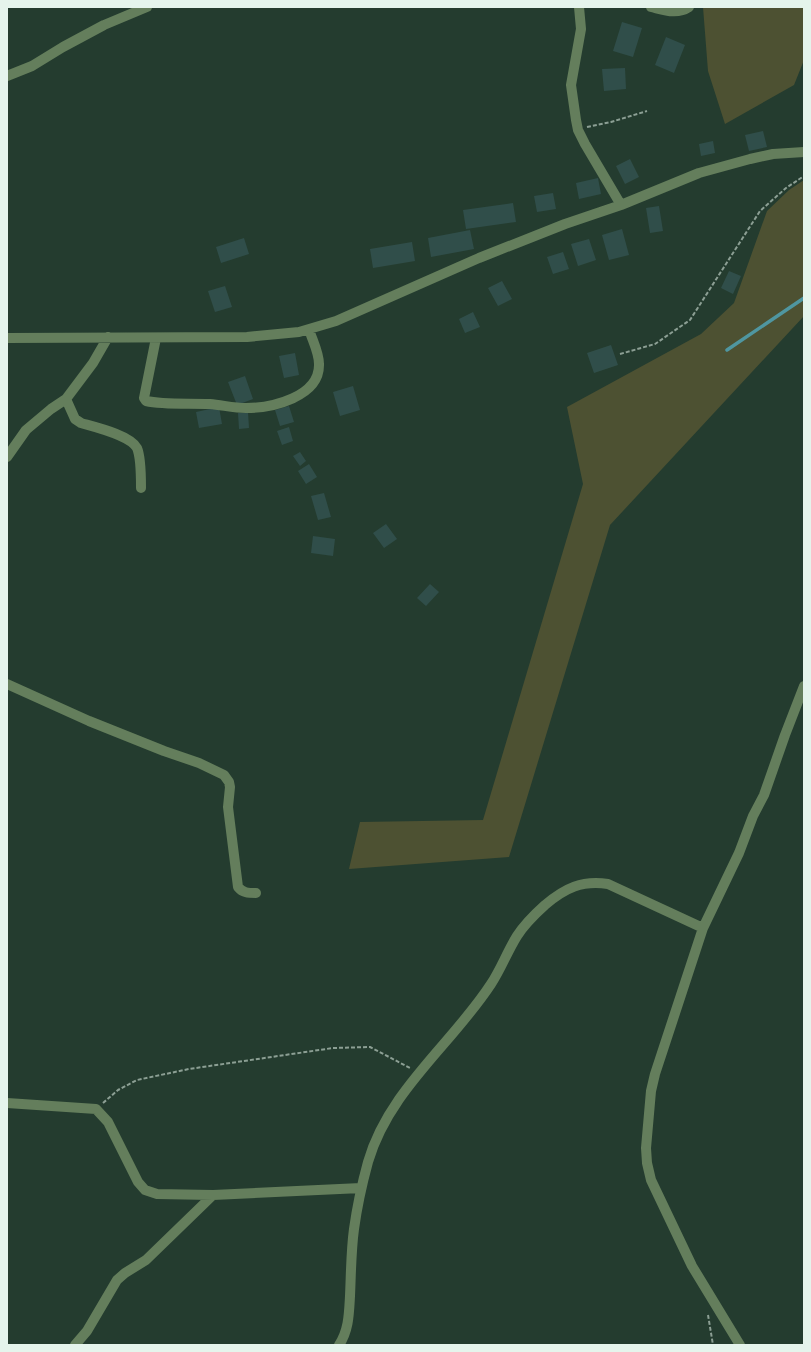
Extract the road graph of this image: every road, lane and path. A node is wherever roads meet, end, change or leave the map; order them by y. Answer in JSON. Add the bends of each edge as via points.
{"nodes":[{"id":1,"x":147,"y":7,"type":"edge"},
{"id":2,"x":579,"y":7,"type":"edge"},
{"id":3,"x":651,"y":7,"type":"edge"},
{"id":4,"x":689,"y":7,"type":"edge"},
{"id":5,"x":7,"y":76,"type":"edge"},
{"id":6,"x":647,"y":111,"type":"dead end"},
{"id":7,"x":578,"y":128,"type":"junction"},
{"id":8,"x":804,"y":152,"type":"edge"},
{"id":9,"x":804,"y":176,"type":"edge"},
{"id":10,"x":621,"y":205,"type":"junction"},
{"id":11,"x":309,"y":329,"type":"junction"},
{"id":12,"x":108,"y":337,"type":"junction"},
{"id":13,"x":7,"y":338,"type":"edge"},
{"id":14,"x":156,"y":338,"type":"junction"},
{"id":15,"x":620,"y":354,"type":"dead end"},
{"id":16,"x":66,"y":399,"type":"junction"},
{"id":17,"x":7,"y":457,"type":"edge"},
{"id":18,"x":141,"y":488,"type":"dead end"},
{"id":19,"x":7,"y":684,"type":"edge"},
{"id":20,"x":804,"y":686,"type":"edge"},
{"id":21,"x":256,"y":894,"type":"dead end"},
{"id":22,"x":703,"y":928,"type":"junction"},
{"id":23,"x":419,"y":1073,"type":"junction"},
{"id":24,"x":9,"y":1104,"type":"edge"},
{"id":25,"x":96,"y":1109,"type":"junction"},
{"id":26,"x":361,"y":1188,"type":"junction"},
{"id":27,"x":213,"y":1195,"type":"junction"},
{"id":28,"x":708,"y":1309,"type":"dead end"},
{"id":29,"x":75,"y":1345,"type":"edge"},
{"id":30,"x":339,"y":1345,"type":"edge"},
{"id":31,"x":713,"y":1345,"type":"edge"},
{"id":32,"x":740,"y":1345,"type":"edge"}],
"edges":[{"from":1,"to":5,"type":"street","via":[[104,25],[63,46],[32,66]]},
{"from":2,"to":7,"type":"street","via":[[581,29],[571,85]]},
{"from":3,"to":4,"type":"street","via":[[676,12]]},
{"from":6,"to":7,"type":"path","via":[[611,122]]},
{"from":7,"to":10,"type":"street"},
{"from":8,"to":10,"type":"street","via":[[773,154],[713,168]]},
{"from":9,"to":15,"type":"path","via":[[760,211],[690,320],[655,344]]},
{"from":10,"to":11,"type":"street","via":[[479,258],[336,321]]},
{"from":11,"to":14,"type":"street","via":[[248,337]]},
{"from":11,"to":14,"type":"street","via":[[319,358],[315,380],[310,387],[293,398],[248,408],[146,401],[144,398]]},
{"from":12,"to":13,"type":"street"},
{"from":12,"to":14,"type":"street"},
{"from":12,"to":16,"type":"street","via":[[93,363]]},
{"from":16,"to":17,"type":"street","via":[[26,430]]},
{"from":16,"to":18,"type":"street","via":[[76,419],[81,423],[125,436],[136,447]]},
{"from":19,"to":21,"type":"street","via":[[89,721],[224,775],[230,787],[228,807],[238,887],[247,893]]},
{"from":20,"to":22,"type":"street","via":[[764,795]]},
{"from":22,"to":23,"type":"street","via":[[608,884],[584,883],[558,895],[529,920],[517,936],[487,990]]},
{"from":22,"to":32,"type":"street","via":[[655,1074],[647,1128],[647,1163],[651,1180],[692,1266]]},
{"from":23,"to":25,"type":"path","via":[[370,1047],[333,1048],[137,1080],[118,1090]]},
{"from":23,"to":26,"type":"street","via":[[394,1106],[375,1142]]},
{"from":24,"to":25,"type":"street"},
{"from":25,"to":27,"type":"street","via":[[108,1122],[138,1182],[145,1190],[157,1194]]},
{"from":26,"to":27,"type":"street"},
{"from":26,"to":30,"type":"street","via":[[354,1229],[349,1319]]},
{"from":27,"to":29,"type":"street","via":[[146,1260],[117,1280],[87,1331]]},
{"from":28,"to":31,"type":"path"}]}
